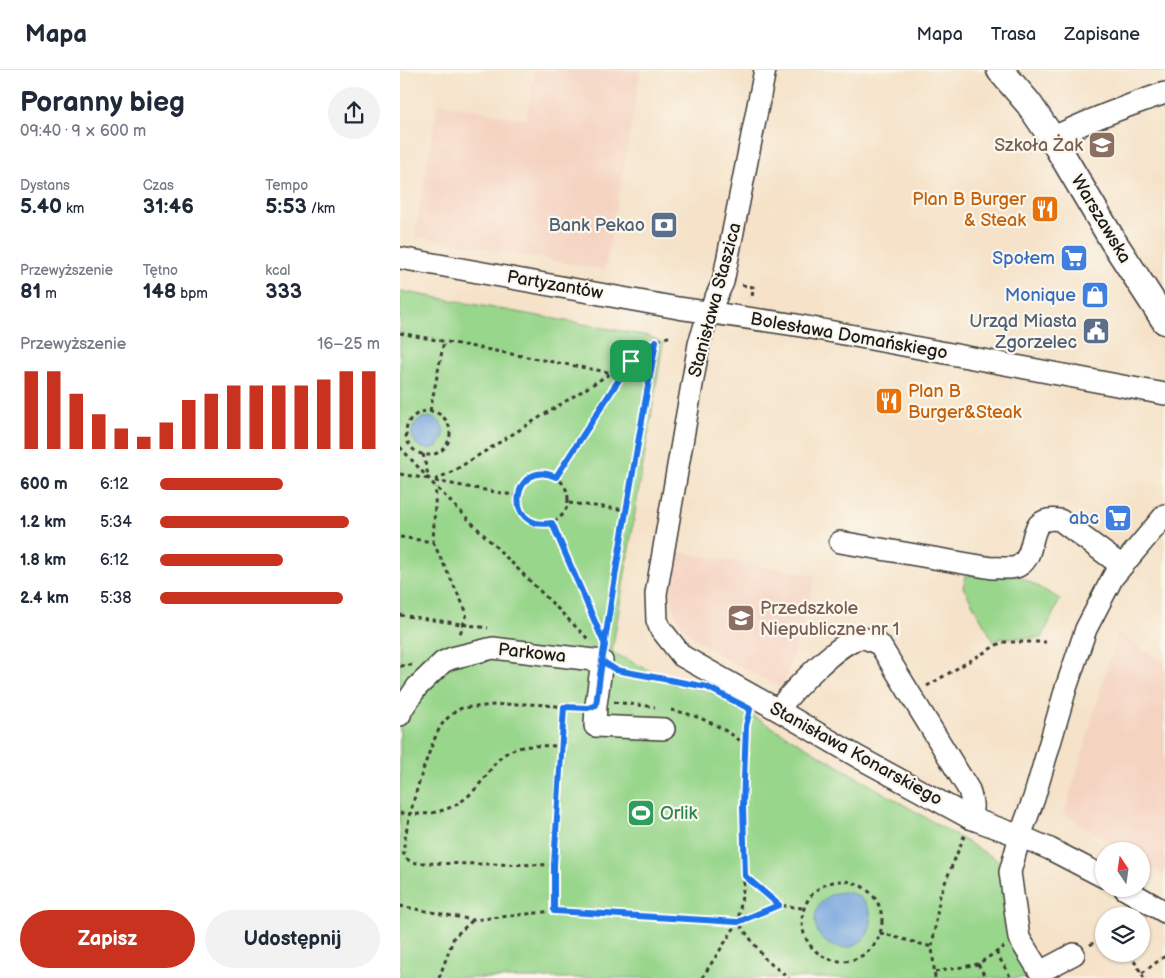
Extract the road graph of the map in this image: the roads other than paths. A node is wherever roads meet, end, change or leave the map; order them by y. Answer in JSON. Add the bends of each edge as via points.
{"nodes":[{"id":1,"x":765,"y":70,"type":"edge"},
{"id":2,"x":1000,"y":70,"type":"edge"},
{"id":3,"x":1165,"y":93,"type":"edge"},
{"id":4,"x":1052,"y":138,"type":"junction"},
{"id":5,"x":400,"y":258,"type":"edge"},
{"id":6,"x":710,"y":312,"type":"junction"},
{"id":7,"x":1165,"y":320,"type":"edge"},
{"id":8,"x":1165,"y":394,"type":"edge"},
{"id":9,"x":1165,"y":515,"type":"edge"},
{"id":10,"x":840,"y":542,"type":"dead end"},
{"id":11,"x":1122,"y":566,"type":"junction"},
{"id":12,"x":657,"y":620,"type":"joint"},
{"id":13,"x":778,"y":710,"type":"junction"},
{"id":14,"x":400,"y":715,"type":"edge"},
{"id":15,"x":664,"y":729,"type":"dead end"},
{"id":16,"x":968,"y":825,"type":"junction"},
{"id":17,"x":1020,"y":836,"type":"junction"},
{"id":18,"x":1095,"y":873,"type":"edge"},
{"id":19,"x":1141,"y":898,"type":"edge"},
{"id":20,"x":1165,"y":912,"type":"edge"},
{"id":21,"x":1074,"y":954,"type":"dead end"},
{"id":22,"x":1042,"y":975,"type":"edge"}],
"edges":[{"from":1,"to":6,"type":"street","name":"Stanisława Staszica","via":[[723,282]]},
{"from":2,"to":4,"type":"main road","name":"Warszawska"},
{"from":3,"to":4,"type":"street","via":[[1110,111]]},
{"from":4,"to":7,"type":"main road","name":"Warszawska","via":[[1113,241]]},
{"from":5,"to":6,"type":"street","name":"Partyzantów"},
{"from":6,"to":8,"type":"street","name":"Bolesława Domańskiego"},
{"from":6,"to":12,"type":"street","name":"Stanisława Staszica","via":[[699,344],[656,594]]},
{"from":9,"to":11,"type":"street"},
{"from":10,"to":11,"type":"street","via":[[992,568],[1016,567],[1026,559],[1037,526],[1052,519],[1060,520]]},
{"from":11,"to":17,"type":"street","via":[[1113,577],[1076,653]]},
{"from":12,"to":13,"type":"street","name":"Stanisława Konarskiego","via":[[682,656]]},
{"from":13,"to":16,"type":"street","name":"Stanisława Konarskiego"},
{"from":13,"to":16,"type":"street","via":[[791,693],[836,651],[859,638],[880,645],[969,790],[973,811]]},
{"from":14,"to":15,"type":"street","name":"Parkowa","via":[[417,687],[443,662],[493,648],[602,661],[595,726]]},
{"from":16,"to":17,"type":"street","name":"Stanisława Konarskiego"},
{"from":17,"to":18,"type":"street","name":"Stanisława Konarskiego"},
{"from":17,"to":22,"type":"street","via":[[1010,872],[1019,938]]},
{"from":19,"to":20,"type":"street"},
{"from":21,"to":22,"type":"street"}]}
